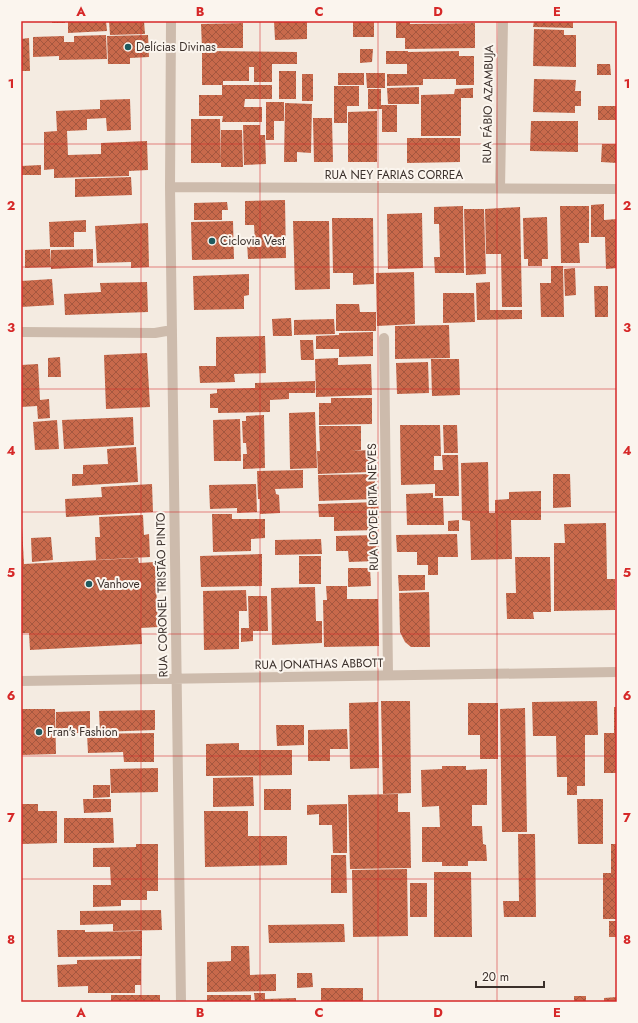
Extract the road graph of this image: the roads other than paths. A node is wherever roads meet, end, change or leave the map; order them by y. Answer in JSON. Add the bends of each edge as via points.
{"nodes":[{"id":1,"x":171,"y":21,"type":"edge"},
{"id":2,"x":503,"y":21,"type":"edge"},
{"id":3,"x":170,"y":187,"type":"junction"},
{"id":4,"x":500,"y":188,"type":"junction"},
{"id":5,"x":617,"y":189,"type":"edge"},
{"id":6,"x":172,"y":330,"type":"junction"},
{"id":7,"x":21,"y":332,"type":"edge"},
{"id":8,"x":384,"y":338,"type":"dead end"},
{"id":9,"x":617,"y":672,"type":"edge"},
{"id":10,"x":388,"y":675,"type":"junction"},
{"id":11,"x":176,"y":679,"type":"junction"},
{"id":12,"x":21,"y":681,"type":"edge"},
{"id":13,"x":181,"y":1002,"type":"edge"}],
"edges":[{"from":1,"to":3,"type":"street","name":"RUA CORONEL TRISTÃO PINTO"},
{"from":2,"to":4,"type":"street","name":"RUA FÁBIO AZAMBUJA"},
{"from":3,"to":4,"type":"street","name":"RUA NEY FARIAS CORREA"},
{"from":3,"to":6,"type":"street","name":"RUA CORONEL TRISTÃO PINTO"},
{"from":4,"to":5,"type":"street","name":"RUA NEY FARIAS CORREA"},
{"from":6,"to":7,"type":"street","via":[[155,333]]},
{"from":6,"to":11,"type":"street","name":"RUA CORONEL TRISTÃO PINTO"},
{"from":8,"to":10,"type":"street","name":"RUA LOYDE RITA NEVES"},
{"from":9,"to":10,"type":"street","name":"RUA JONATHAS ABBOTT"},
{"from":10,"to":11,"type":"street","name":"RUA JONATHAS ABBOTT"},
{"from":11,"to":12,"type":"street","name":"RUA JONATHAS ABBOTT"},
{"from":11,"to":13,"type":"street","name":"RUA CORONEL TRISTÃO PINTO"}]}
